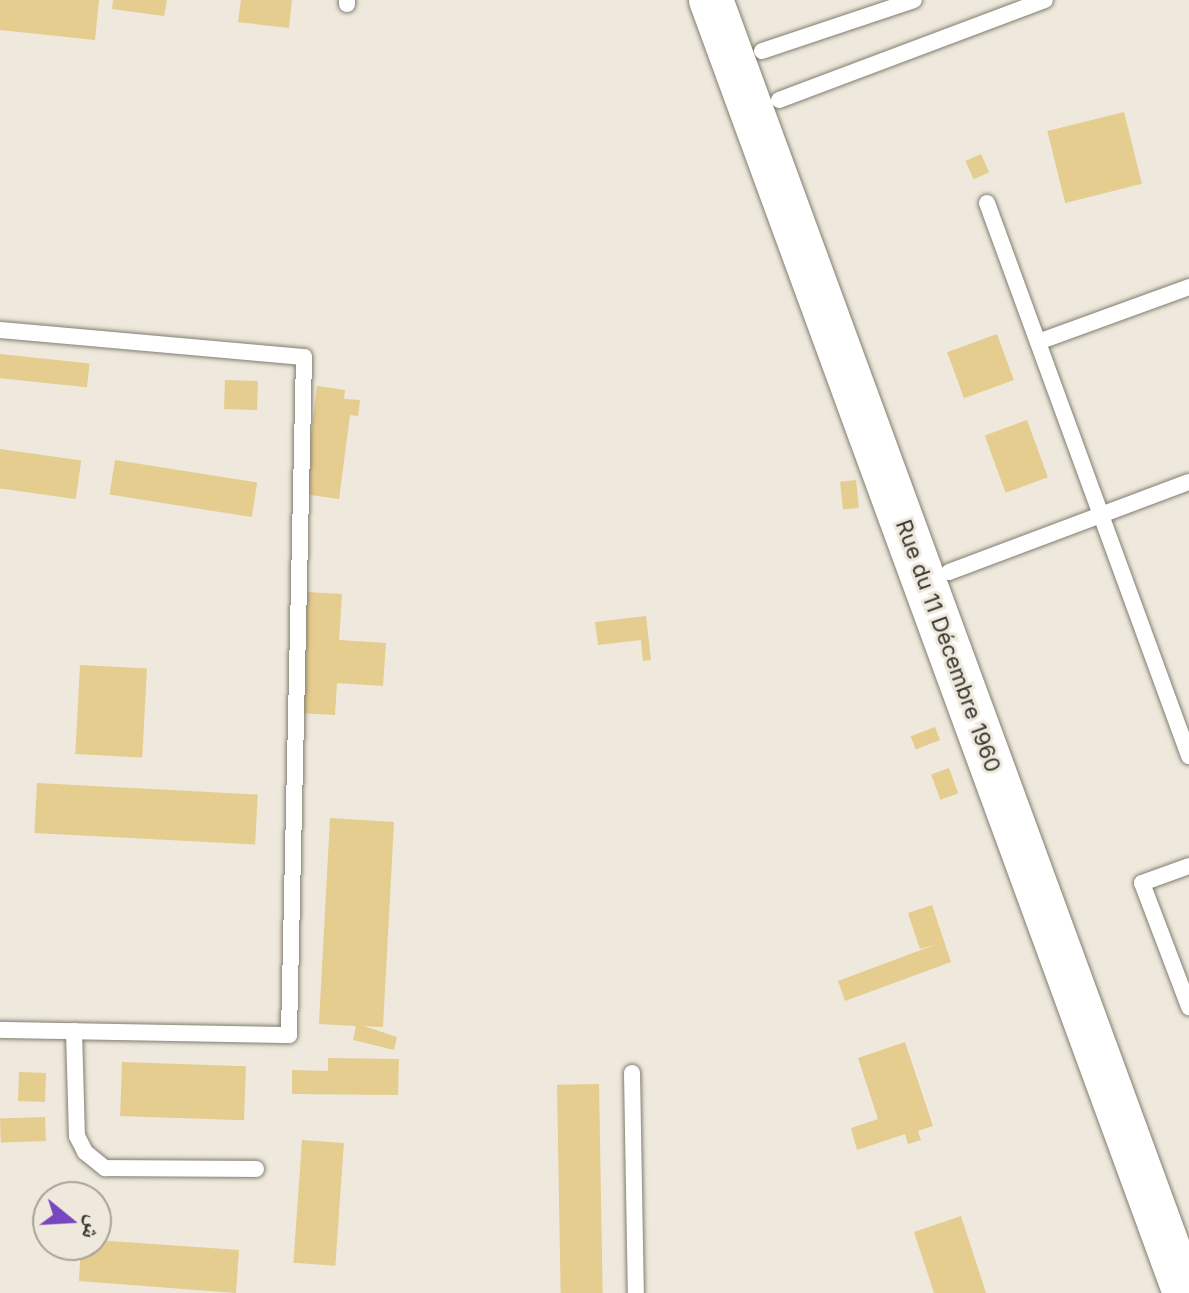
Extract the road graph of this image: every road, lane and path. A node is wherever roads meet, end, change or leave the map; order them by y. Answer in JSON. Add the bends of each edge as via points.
{"nodes":[{"id":1,"x":711,"y":0,"type":"edge"},
{"id":2,"x":743,"y":0,"type":"edge"},
{"id":3,"x":914,"y":0,"type":"edge"},
{"id":4,"x":1045,"y":0,"type":"edge"},
{"id":5,"x":762,"y":51,"type":"junction"},
{"id":6,"x":779,"y":100,"type":"junction"},
{"id":7,"x":987,"y":203,"type":"dead end"},
{"id":8,"x":1189,"y":287,"type":"edge"},
{"id":9,"x":0,"y":330,"type":"edge"},
{"id":10,"x":1038,"y":342,"type":"junction"},
{"id":11,"x":1189,"y":482,"type":"edge"},
{"id":12,"x":1101,"y":516,"type":"junction"},
{"id":13,"x":949,"y":572,"type":"junction"},
{"id":14,"x":1189,"y":756,"type":"edge"},
{"id":15,"x":1189,"y":866,"type":"edge"},
{"id":16,"x":1189,"y":1007,"type":"edge"},
{"id":17,"x":0,"y":1030,"type":"edge"},
{"id":18,"x":74,"y":1031,"type":"junction"},
{"id":19,"x":632,"y":1073,"type":"dead end"},
{"id":20,"x":256,"y":1169,"type":"dead end"},
{"id":21,"x":1189,"y":1242,"type":"edge"},
{"id":22,"x":636,"y":1293,"type":"edge"},
{"id":23,"x":1185,"y":1293,"type":"edge"}],
"edges":[{"from":1,"to":23,"type":"main road","name":"Rue du 11 Décembre 1960"},
{"from":2,"to":5,"type":"main road","name":"Rue du 11 Décembre 1960"},
{"from":3,"to":5,"type":"lane"},
{"from":4,"to":6,"type":"lane"},
{"from":5,"to":6,"type":"main road","name":"Rue du 11 Décembre 1960"},
{"from":6,"to":13,"type":"main road","name":"Rue du 11 Décembre 1960"},
{"from":7,"to":10,"type":"lane"},
{"from":8,"to":10,"type":"lane"},
{"from":9,"to":18,"type":"lane","via":[[304,357],[289,1035]]},
{"from":10,"to":12,"type":"lane"},
{"from":11,"to":12,"type":"lane"},
{"from":12,"to":13,"type":"lane"},
{"from":12,"to":14,"type":"lane"},
{"from":13,"to":21,"type":"main road","name":"Rue du 11 Décembre 1960"},
{"from":15,"to":16,"type":"lane","via":[[1142,883]]},
{"from":17,"to":18,"type":"lane"},
{"from":18,"to":20,"type":"lane","via":[[77,1136],[85,1152],[105,1168]]},
{"from":19,"to":22,"type":"lane"}]}
